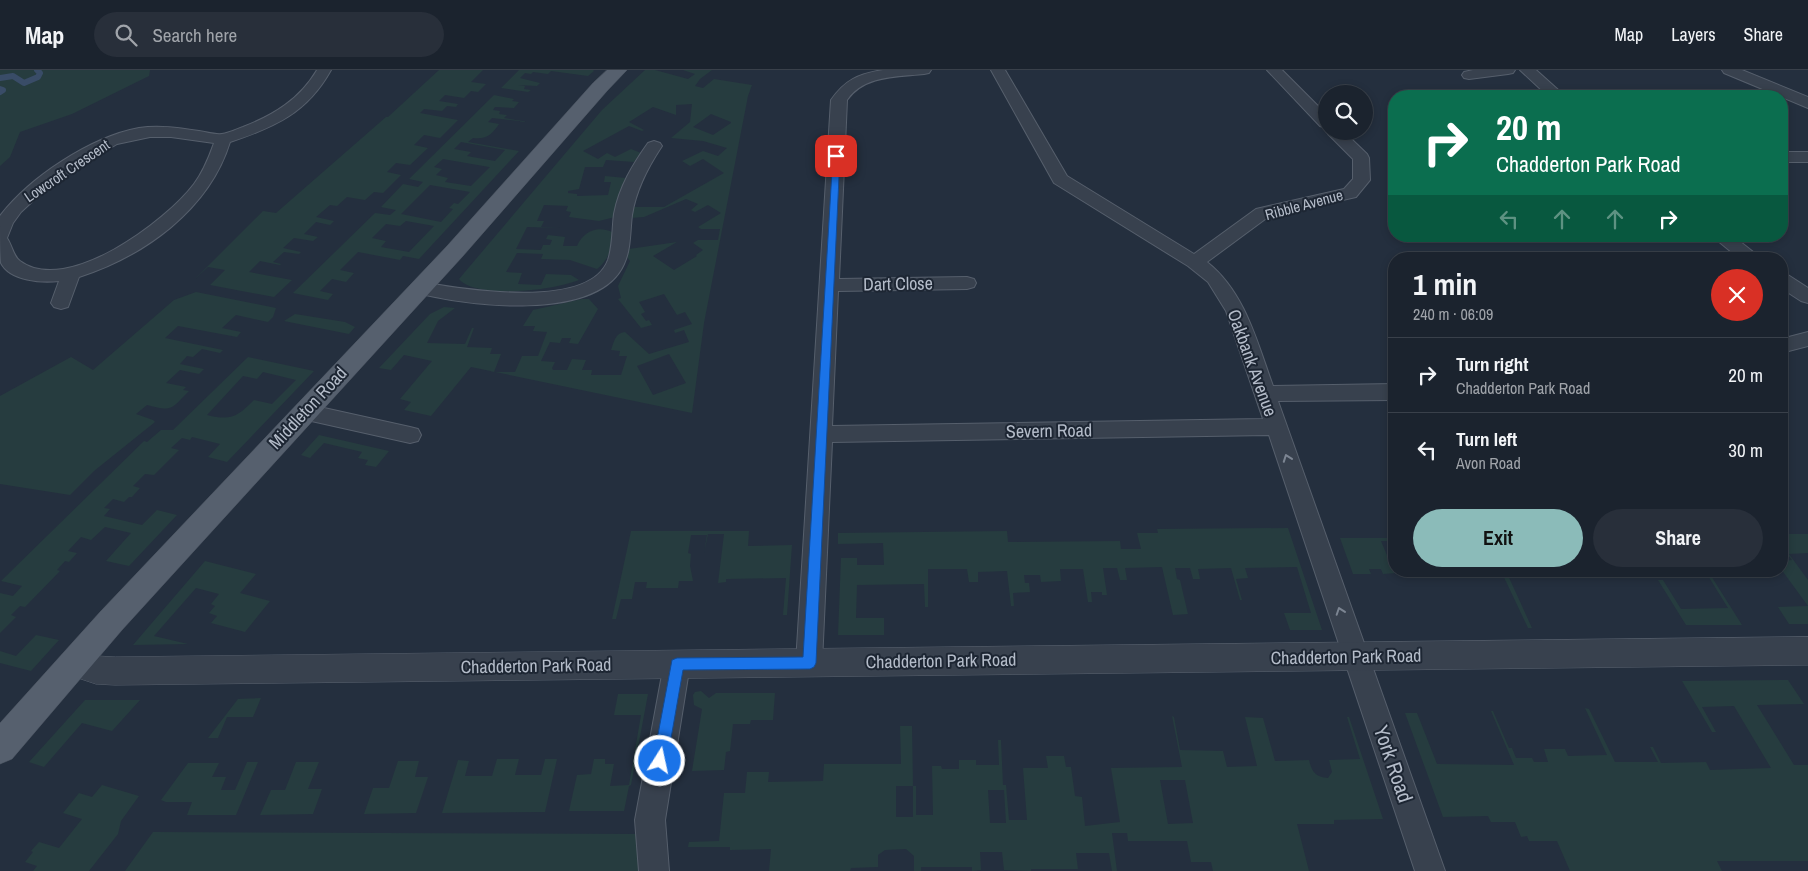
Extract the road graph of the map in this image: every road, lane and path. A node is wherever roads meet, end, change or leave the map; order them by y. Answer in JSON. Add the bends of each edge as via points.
{"nodes":[{"id":1,"x":324,"y":70,"type":"edge"},
{"id":2,"x":618,"y":70,"type":"edge"},
{"id":3,"x":924,"y":70,"type":"edge"},
{"id":4,"x":998,"y":70,"type":"edge"},
{"id":5,"x":1274,"y":70,"type":"edge"},
{"id":6,"x":1508,"y":70,"type":"edge"},
{"id":7,"x":1527,"y":70,"type":"edge"},
{"id":8,"x":1729,"y":70,"type":"edge"},
{"id":9,"x":1469,"y":75,"type":"dead end"},
{"id":10,"x":1550,"y":90,"type":"edge"},
{"id":11,"x":1777,"y":90,"type":"edge"},
{"id":12,"x":1788,"y":95,"type":"edge"},
{"id":13,"x":1808,"y":103,"type":"edge"},
{"id":14,"x":1318,"y":115,"type":"edge"},
{"id":15,"x":223,"y":139,"type":"junction"},
{"id":16,"x":1343,"y":140,"type":"edge"},
{"id":17,"x":1788,"y":157,"type":"edge"},
{"id":18,"x":1808,"y":157,"type":"edge"},
{"id":19,"x":662,"y":163,"type":"dead end"},
{"id":20,"x":0,"y":235,"type":"edge"},
{"id":21,"x":0,"y":241,"type":"edge"},
{"id":22,"x":1729,"y":242,"type":"edge"},
{"id":23,"x":1743,"y":252,"type":"edge"},
{"id":24,"x":1195,"y":262,"type":"junction"},
{"id":25,"x":70,"y":275,"type":"junction"},
{"id":26,"x":1808,"y":278,"type":"edge"},
{"id":27,"x":1788,"y":281,"type":"edge"},
{"id":28,"x":967,"y":283,"type":"dead end"},
{"id":29,"x":829,"y":284,"type":"junction"},
{"id":30,"x":1788,"y":284,"type":"edge"},
{"id":31,"x":420,"y":288,"type":"junction"},
{"id":32,"x":1808,"y":297,"type":"edge"},
{"id":33,"x":61,"y":303,"type":"dead end"},
{"id":34,"x":1808,"y":339,"type":"edge"},
{"id":35,"x":1788,"y":344,"type":"edge"},
{"id":36,"x":1388,"y":392,"type":"edge"},
{"id":37,"x":1264,"y":394,"type":"junction"},
{"id":38,"x":306,"y":412,"type":"junction"},
{"id":39,"x":1276,"y":427,"type":"junction"},
{"id":40,"x":822,"y":434,"type":"junction"},
{"id":41,"x":410,"y":436,"type":"dead end"},
{"id":42,"x":1808,"y":651,"type":"edge"},
{"id":43,"x":1356,"y":657,"type":"junction"},
{"id":44,"x":810,"y":663,"type":"junction"},
{"id":45,"x":74,"y":664,"type":"junction"},
{"id":46,"x":677,"y":664,"type":"junction"},
{"id":47,"x":0,"y":748,"type":"edge"},
{"id":48,"x":654,"y":871,"type":"edge"},
{"id":49,"x":1430,"y":871,"type":"edge"}],
"edges":[{"from":1,"to":15,"type":"street","via":[[313,89],[284,114]]},
{"from":2,"to":31,"type":"main road","name":"Middleton Road"},
{"from":3,"to":29,"type":"street","via":[[860,80],[844,90],[838,100]]},
{"from":4,"to":24,"type":"street","name":"Oakbank Avenue","via":[[1060,179]]},
{"from":5,"to":14,"type":"street"},
{"from":6,"to":9,"type":"street"},
{"from":7,"to":10,"type":"street"},
{"from":8,"to":11,"type":"street"},
{"from":12,"to":13,"type":"street"},
{"from":15,"to":20,"type":"street","name":"Lowcroft Crescent","via":[[158,131],[120,131],[13,208],[1,227]]},
{"from":15,"to":25,"type":"street","via":[[208,177],[174,216],[107,259]]},
{"from":16,"to":24,"type":"street","name":"Ribble Avenue","via":[[1360,158],[1362,180],[1350,192],[1262,213]]},
{"from":17,"to":18,"type":"street"},
{"from":19,"to":31,"type":"street","via":[[648,153],[633,180],[624,211],[616,264],[596,284],[559,296],[516,301]]},
{"from":21,"to":25,"type":"street","via":[[9,261],[18,268],[34,275]]},
{"from":22,"to":23,"type":"street"},
{"from":24,"to":37,"type":"street","name":"Oakbank Avenue","via":[[1215,278],[1236,311]]},
{"from":25,"to":33,"type":"street"},
{"from":26,"to":27,"type":"street"},
{"from":28,"to":29,"type":"street","name":"Dart Close"},
{"from":29,"to":40,"type":"street"},
{"from":30,"to":32,"type":"street"},
{"from":31,"to":38,"type":"main road","name":"Middleton Road"},
{"from":34,"to":35,"type":"street"},
{"from":36,"to":37,"type":"street"},
{"from":37,"to":39,"type":"street","name":"Oakbank Avenue"},
{"from":38,"to":41,"type":"street"},
{"from":38,"to":45,"type":"main road","name":"Middleton Road","via":[[111,620]]},
{"from":39,"to":40,"type":"street","name":"Severn Road"},
{"from":43,"to":39,"type":"street","name":"Oakbank Avenue","one_way":true},
{"from":40,"to":44,"type":"street"},
{"from":42,"to":43,"type":"street","name":"Chadderton Park Road"},
{"from":43,"to":44,"type":"street","name":"Chadderton Park Road"},
{"from":43,"to":49,"type":"street","name":"York Road"},
{"from":44,"to":46,"type":"street","name":"Chadderton Park Road"},
{"from":45,"to":46,"type":"street","name":"Chadderton Park Road","via":[[115,671]]},
{"from":45,"to":47,"type":"main road","name":"Middleton Road"},
{"from":46,"to":48,"type":"street","via":[[650,820]]}]}
